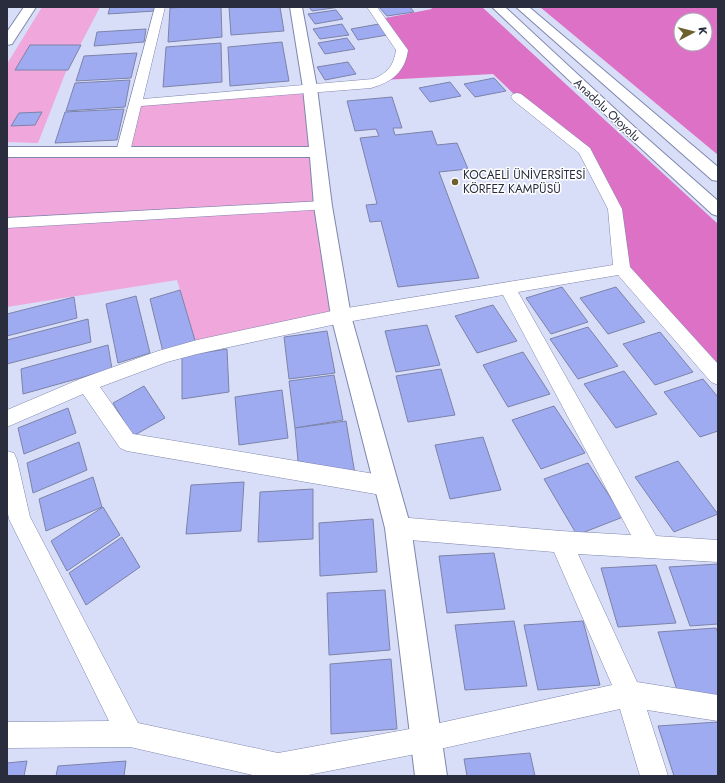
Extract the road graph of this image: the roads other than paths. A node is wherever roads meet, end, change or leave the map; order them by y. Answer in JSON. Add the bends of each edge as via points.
{"nodes":[{"id":1,"x":30,"y":7,"type":"edge"},
{"id":2,"x":160,"y":7,"type":"edge"},
{"id":3,"x":296,"y":7,"type":"edge"},
{"id":4,"x":372,"y":7,"type":"edge"},
{"id":5,"x":498,"y":7,"type":"edge"},
{"id":6,"x":522,"y":7,"type":"edge"},
{"id":7,"x":7,"y":41,"type":"edge"},
{"id":8,"x":310,"y":88,"type":"junction"},
{"id":9,"x":517,"y":97,"type":"dead end"},
{"id":10,"x":135,"y":103,"type":"junction"},
{"id":11,"x":7,"y":152,"type":"edge"},
{"id":12,"x":123,"y":152,"type":"junction"},
{"id":13,"x":317,"y":152,"type":"junction"},
{"id":14,"x":718,"y":176,"type":"edge"},
{"id":15,"x":323,"y":206,"type":"junction"},
{"id":16,"x":718,"y":210,"type":"edge"},
{"id":17,"x":7,"y":223,"type":"edge"},
{"id":18,"x":622,"y":269,"type":"junction"},
{"id":19,"x":507,"y":287,"type":"junction"},
{"id":20,"x":341,"y":316,"type":"junction"},
{"id":21,"x":718,"y":377,"type":"edge"},
{"id":22,"x":87,"y":384,"type":"junction"},
{"id":23,"x":7,"y":419,"type":"edge"},
{"id":24,"x":7,"y":460,"type":"edge"},
{"id":25,"x":388,"y":486,"type":"junction"},
{"id":26,"x":398,"y":528,"type":"junction"},
{"id":27,"x":561,"y":542,"type":"junction"},
{"id":28,"x":650,"y":547,"type":"junction"},
{"id":29,"x":718,"y":551,"type":"edge"},
{"id":30,"x":629,"y":694,"type":"junction"},
{"id":31,"x":718,"y":708,"type":"edge"},
{"id":32,"x":130,"y":734,"type":"junction"},
{"id":33,"x":7,"y":735,"type":"edge"},
{"id":34,"x":426,"y":739,"type":"junction"},
{"id":35,"x":276,"y":771,"type":"edge"},
{"id":36,"x":431,"y":776,"type":"edge"},
{"id":37,"x":654,"y":776,"type":"edge"}],
"edges":[{"from":1,"to":7,"type":"main road"},
{"from":2,"to":10,"type":"street"},
{"from":3,"to":8,"type":"main road"},
{"from":4,"to":8,"type":"street","via":[[402,50],[401,61],[396,70],[384,80],[371,84]]},
{"from":5,"to":16,"type":"main road","name":"Anadolu Otoyolu","via":[[637,138]]},
{"from":6,"to":14,"type":"main road","name":"Anadolu Otoyolu"},
{"from":8,"to":10,"type":"street"},
{"from":8,"to":13,"type":"main road"},
{"from":9,"to":18,"type":"street","via":[[585,151],[615,209]]},
{"from":10,"to":12,"type":"street"},
{"from":11,"to":12,"type":"main road"},
{"from":12,"to":13,"type":"main road"},
{"from":13,"to":15,"type":"main road"},
{"from":15,"to":17,"type":"street"},
{"from":15,"to":20,"type":"main road"},
{"from":18,"to":19,"type":"street"},
{"from":18,"to":21,"type":"street"},
{"from":19,"to":20,"type":"street"},
{"from":19,"to":28,"type":"street"},
{"from":20,"to":22,"type":"street","via":[[197,347]]},
{"from":20,"to":25,"type":"main road"},
{"from":22,"to":23,"type":"street"},
{"from":22,"to":25,"type":"street","via":[[127,442]]},
{"from":24,"to":32,"type":"street","via":[[20,520]]},
{"from":25,"to":26,"type":"main road"},
{"from":26,"to":27,"type":"street"},
{"from":26,"to":34,"type":"main road"},
{"from":27,"to":28,"type":"street"},
{"from":27,"to":30,"type":"street"},
{"from":28,"to":29,"type":"street"},
{"from":30,"to":31,"type":"street"},
{"from":30,"to":34,"type":"street"},
{"from":30,"to":37,"type":"street"},
{"from":32,"to":33,"type":"street"},
{"from":32,"to":35,"type":"street"},
{"from":34,"to":35,"type":"street"},
{"from":34,"to":36,"type":"main road"}]}
